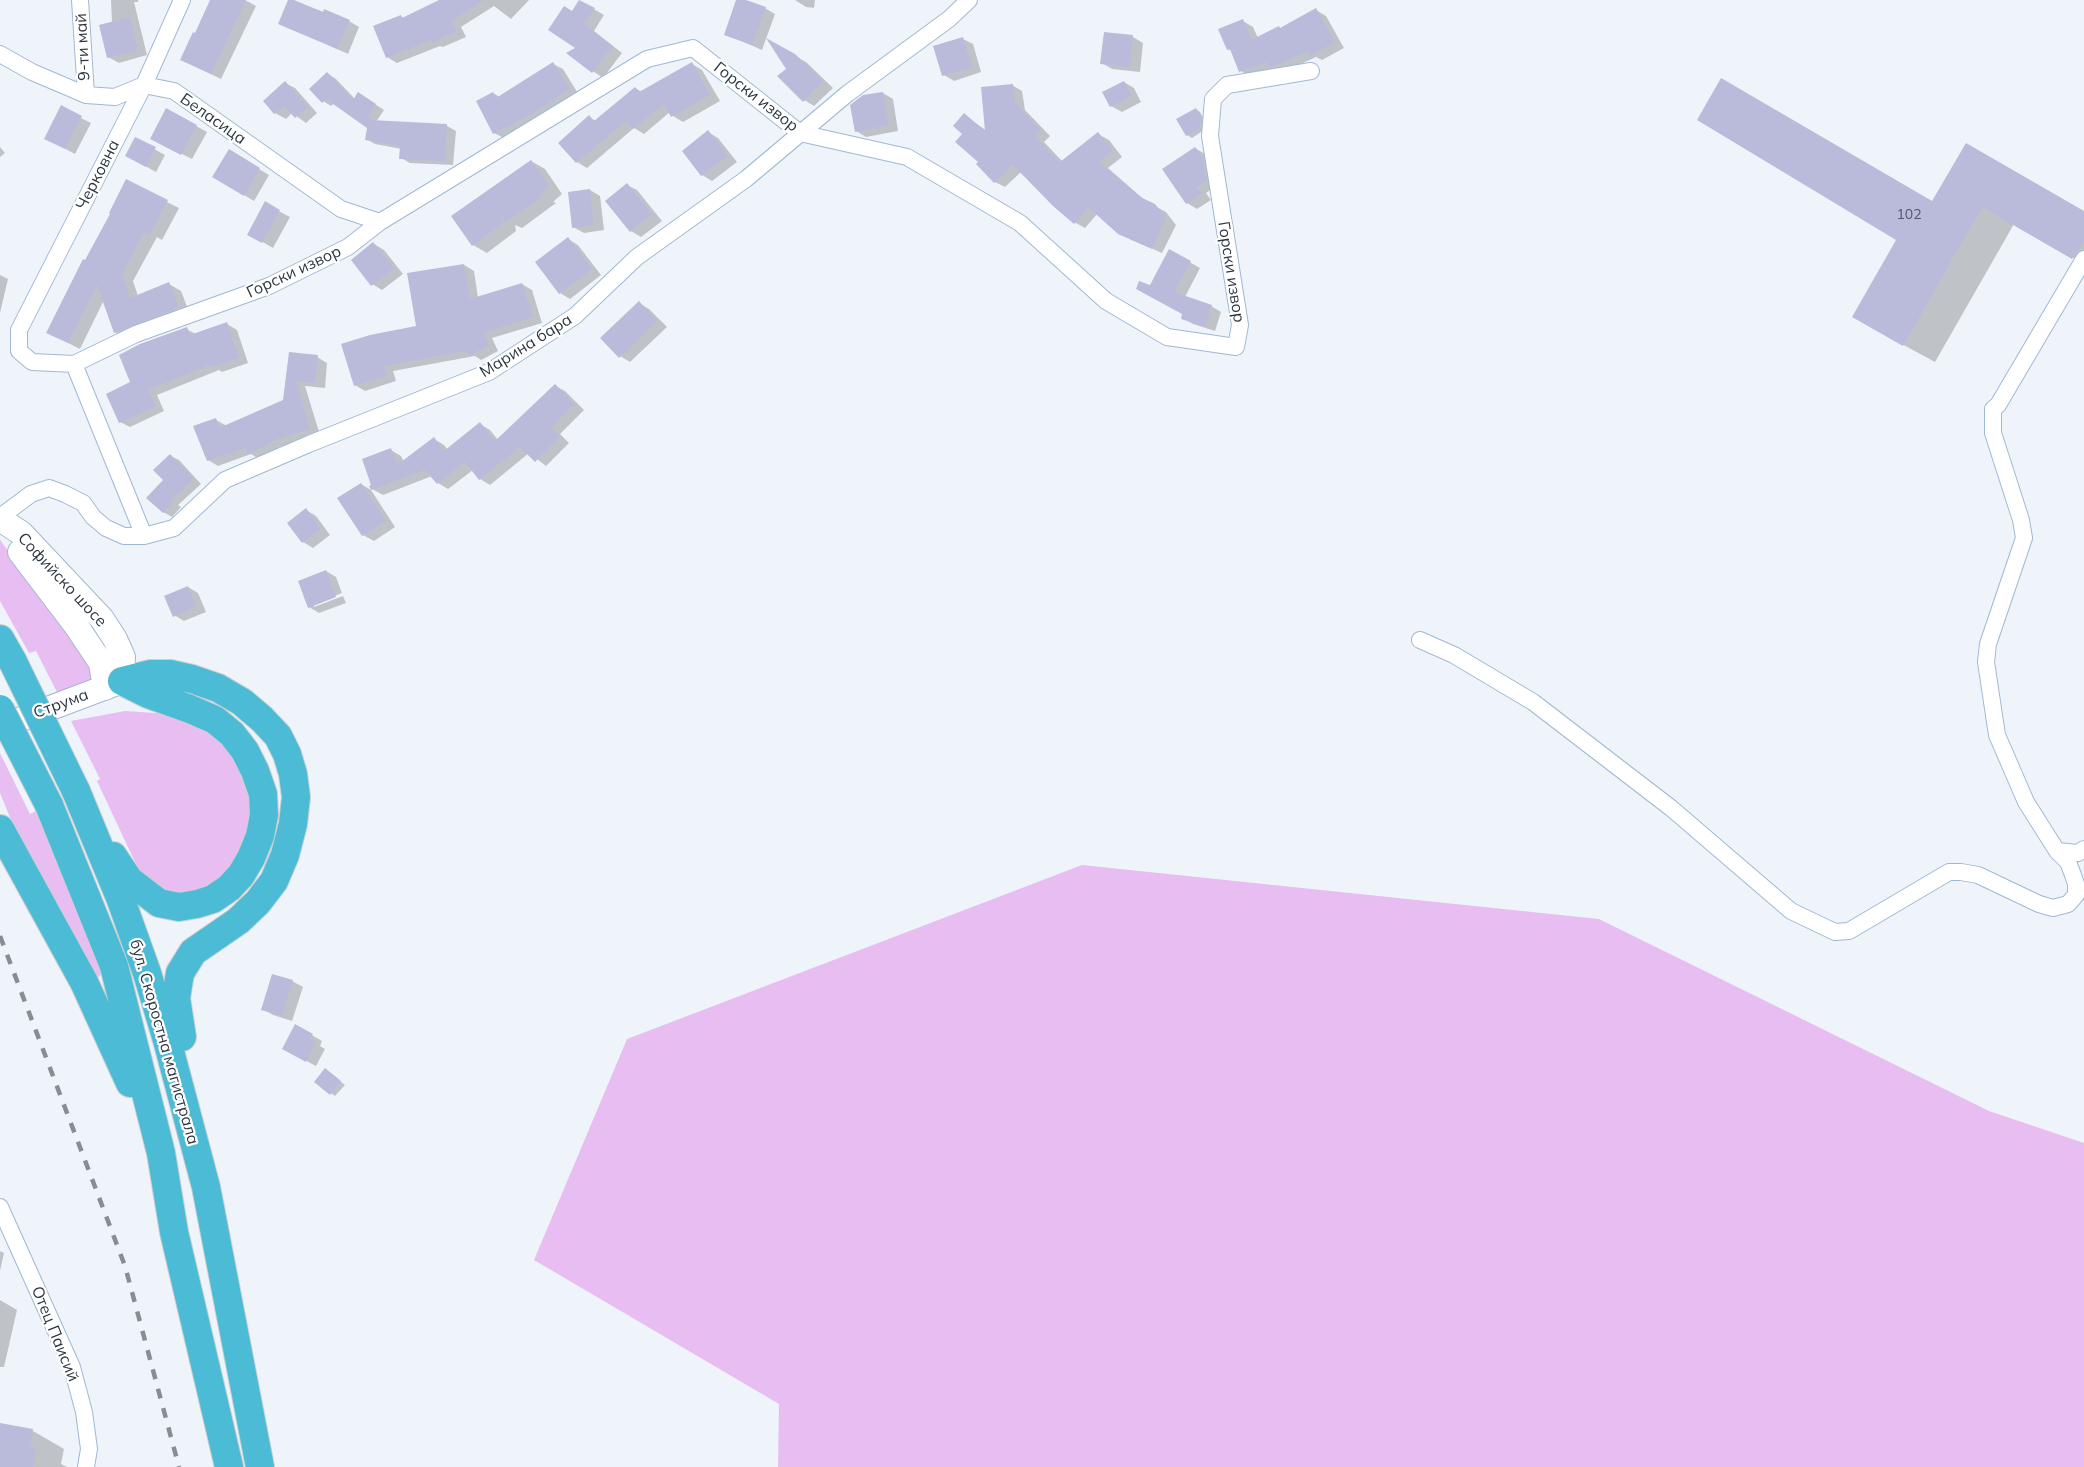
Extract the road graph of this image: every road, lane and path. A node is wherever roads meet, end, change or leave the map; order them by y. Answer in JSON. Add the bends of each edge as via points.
{"nodes":[{"id":1,"x":80,"y":0,"type":"edge"},
{"id":2,"x":182,"y":0,"type":"edge"},
{"id":3,"x":969,"y":0,"type":"edge"},
{"id":4,"x":0,"y":54,"type":"edge"},
{"id":5,"x":1311,"y":70,"type":"dead end"},
{"id":6,"x":144,"y":85,"type":"junction"},
{"id":7,"x":86,"y":95,"type":"junction"},
{"id":8,"x":800,"y":133,"type":"junction"},
{"id":9,"x":380,"y":222,"type":"junction"},
{"id":10,"x":2084,"y":259,"type":"edge"},
{"id":11,"x":19,"y":351,"type":"joint"},
{"id":12,"x":74,"y":364,"type":"junction"},
{"id":13,"x":0,"y":519,"type":"edge"},
{"id":14,"x":144,"y":536,"type":"junction"},
{"id":15,"x":1420,"y":640,"type":"dead end"},
{"id":16,"x":6,"y":650,"type":"edge"},
{"id":17,"x":114,"y":684,"type":"junction"},
{"id":18,"x":0,"y":709,"type":"edge"},
{"id":19,"x":0,"y":727,"type":"edge"},
{"id":20,"x":76,"y":791,"type":"junction"},
{"id":21,"x":0,"y":829,"type":"edge"},
{"id":22,"x":2084,"y":849,"type":"edge"},
{"id":23,"x":2057,"y":851,"type":"junction"},
{"id":24,"x":161,"y":1153,"type":"junction"},
{"id":25,"x":206,"y":1187,"type":"junction"},
{"id":26,"x":0,"y":1206,"type":"edge"},
{"id":27,"x":86,"y":1467,"type":"edge"},
{"id":28,"x":229,"y":1467,"type":"edge"},
{"id":29,"x":260,"y":1467,"type":"edge"}],
"edges":[{"from":1,"to":7,"type":"street","name":"9-ти май"},
{"from":2,"to":6,"type":"street","name":"Черковна"},
{"from":3,"to":8,"type":"street","name":"Марина бара"},
{"from":4,"to":7,"type":"street"},
{"from":5,"to":8,"type":"street","name":"Горски извор","via":[[1227,85],[1213,99],[1210,136],[1240,325],[1236,346],[1167,337],[1106,301],[1020,222],[907,157]]},
{"from":6,"to":7,"type":"street","via":[[116,97]]},
{"from":6,"to":9,"type":"street","name":"Беласица","via":[[174,92],[341,209]]},
{"from":6,"to":11,"type":"street","name":"Черковна","via":[[30,307],[20,330]]},
{"from":8,"to":9,"type":"street","name":"Горски извор","via":[[693,48],[647,59]]},
{"from":8,"to":14,"type":"street","name":"Марина бара","via":[[746,179],[637,257],[575,316],[489,372],[225,480],[174,528]]},
{"from":9,"to":12,"type":"street","name":"Горски извор","via":[[348,247],[269,286],[136,334]]},
{"from":10,"to":23,"type":"street","via":[[1993,409],[1993,433],[2024,538],[1988,644],[1989,683],[1997,735],[2025,802]]},
{"from":11,"to":12,"type":"street","name":"Горски извор","via":[[32,363]]},
{"from":12,"to":14,"type":"street"},
{"from":13,"to":14,"type":"street","name":"Марина бара","via":[[31,494],[49,488],[83,503],[106,528],[124,536]]},
{"from":13,"to":17,"type":"main road","name":"Софийско шосе","via":[[21,533],[102,619],[123,657]]},
{"from":15,"to":23,"type":"street","via":[[1454,655],[1533,702],[1671,808],[1791,911],[1835,932],[1849,932],[1949,872],[1978,875],[2038,904],[2053,908],[2068,904],[2076,895],[2076,884],[2068,862]]},
{"from":16,"to":20,"type":"highway","name":"бул. Скоростна магистрала","bridge":true},
{"from":17,"to":19,"type":"main road","name":"Струма"},
{"from":17,"to":20,"type":"highway","via":[[190,709],[215,720],[232,734],[245,751],[263,794],[260,836],[241,874],[213,899],[179,907],[159,903],[129,880]]},
{"from":17,"to":25,"type":"highway","via":[[150,674],[170,674],[218,688],[262,718],[278,736],[293,774],[293,824],[274,881],[238,921],[193,952],[180,973],[176,998]]},
{"from":18,"to":24,"type":"highway","name":"бул. Скоростна магистрала","bridge":true,"via":[[49,805],[114,966]]},
{"from":20,"to":25,"type":"highway","name":"бул. Скоростна магистрала","via":[[147,973]]},
{"from":21,"to":24,"type":"highway","via":[[84,981]]},
{"from":22,"to":23,"type":"street","via":[[2078,853]]},
{"from":24,"to":28,"type":"highway","name":"бул. Скоростна магистрала","via":[[174,1232]]},
{"from":25,"to":29,"type":"highway","name":"бул. Скоростна магистрала"},
{"from":26,"to":27,"type":"street","name":"Отец Паисий","via":[[72,1367],[84,1412],[89,1449]]}]}
